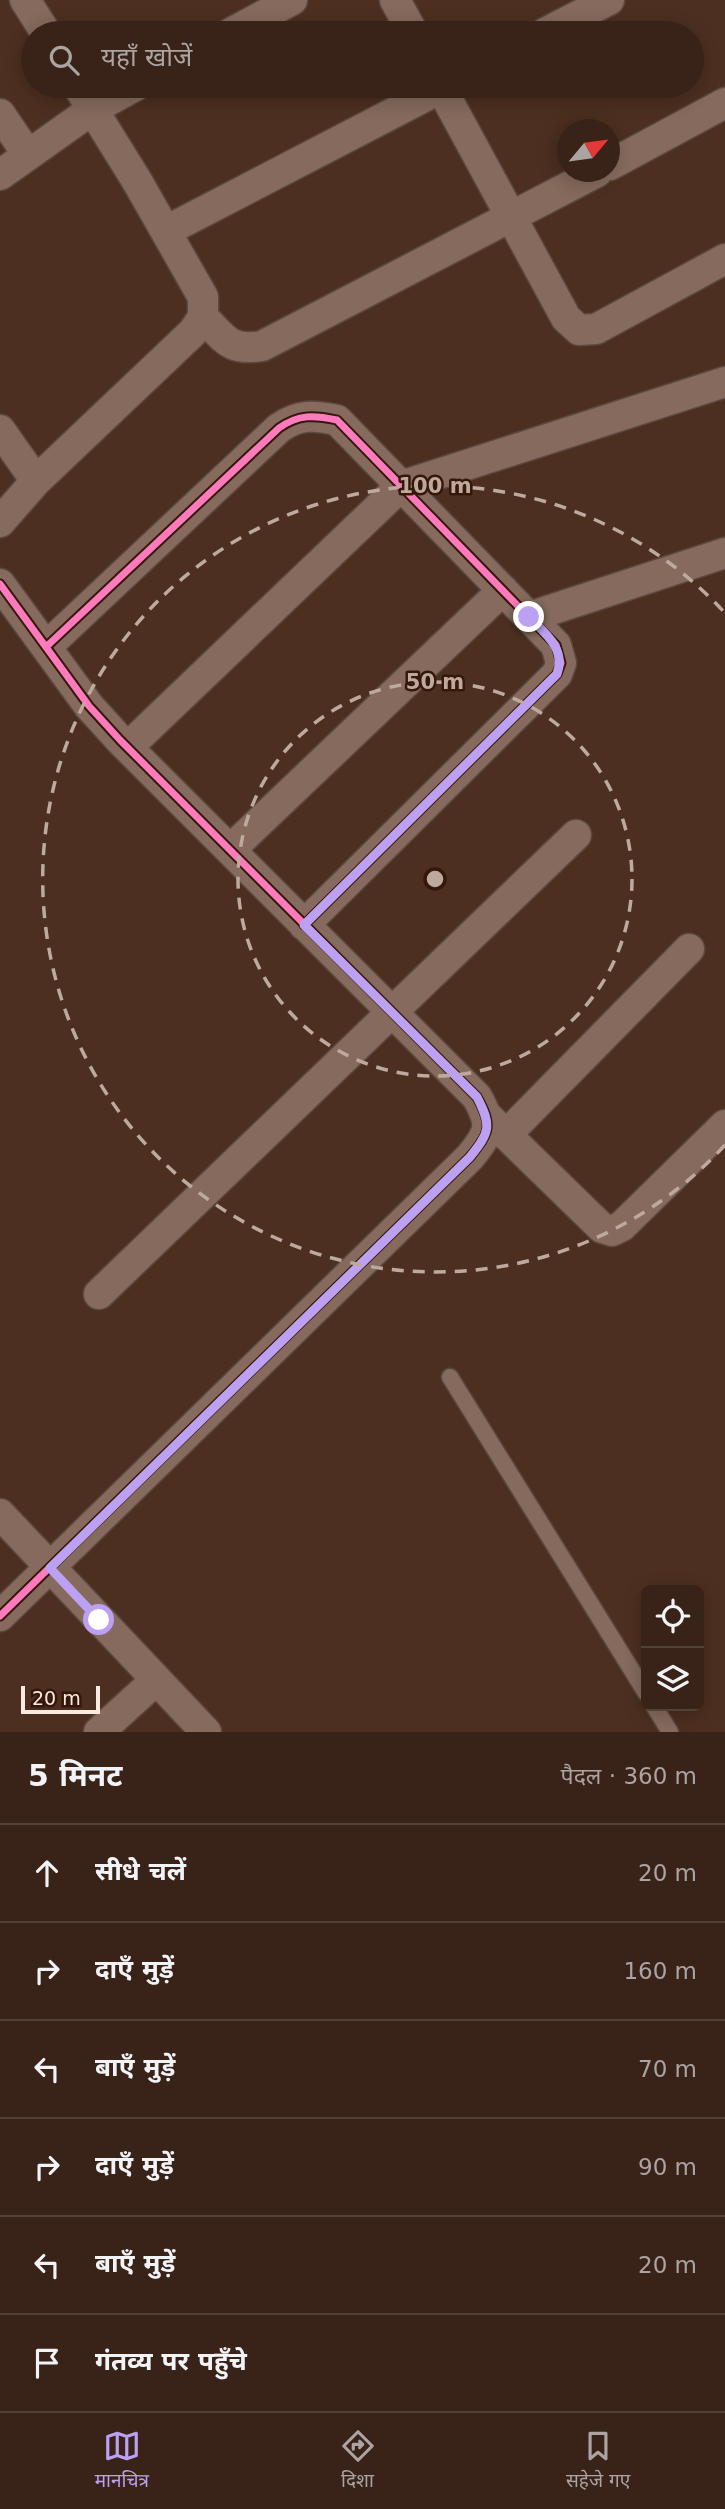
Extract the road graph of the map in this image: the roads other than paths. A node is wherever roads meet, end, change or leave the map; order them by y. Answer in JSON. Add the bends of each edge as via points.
{"nodes":[{"id":1,"x":25,"y":0,"type":"edge"},
{"id":2,"x":292,"y":0,"type":"edge"},
{"id":3,"x":395,"y":0,"type":"edge"},
{"id":4,"x":609,"y":0,"type":"edge"},
{"id":5,"x":38,"y":21,"type":"edge"},
{"id":6,"x":253,"y":21,"type":"edge"},
{"id":7,"x":406,"y":21,"type":"edge"},
{"id":8,"x":568,"y":21,"type":"edge"},
{"id":9,"x":85,"y":98,"type":"edge"},
{"id":10,"x":87,"y":98,"type":"edge"},
{"id":11,"x":419,"y":98,"type":"edge"},
{"id":12,"x":448,"y":98,"type":"edge"},
{"id":13,"x":725,"y":103,"type":"edge"},
{"id":14,"x":0,"y":114,"type":"edge"},
{"id":15,"x":28,"y":155,"type":"junction"},
{"id":16,"x":620,"y":160,"type":"edge"},
{"id":17,"x":0,"y":175,"type":"edge"},
{"id":18,"x":578,"y":182,"type":"edge"},
{"id":19,"x":510,"y":218,"type":"junction"},
{"id":20,"x":166,"y":231,"type":"junction"},
{"id":21,"x":725,"y":258,"type":"edge"},
{"id":22,"x":203,"y":317,"type":"junction"},
{"id":23,"x":725,"y":382,"type":"edge"},
{"id":24,"x":0,"y":430,"type":"edge"},
{"id":25,"x":36,"y":481,"type":"junction"},
{"id":26,"x":401,"y":486,"type":"junction"},
{"id":27,"x":0,"y":522,"type":"edge"},
{"id":28,"x":725,"y":553,"type":"edge"},
{"id":29,"x":0,"y":584,"type":"edge"},
{"id":30,"x":503,"y":590,"type":"junction"},
{"id":31,"x":529,"y":617,"type":"junction"},
{"id":32,"x":46,"y":648,"type":"junction"},
{"id":33,"x":128,"y":747,"type":"junction"},
{"id":34,"x":576,"y":835,"type":"dead end"},
{"id":35,"x":230,"y":850,"type":"junction"},
{"id":36,"x":304,"y":925,"type":"junction"},
{"id":37,"x":689,"y":949,"type":"dead end"},
{"id":38,"x":393,"y":1013,"type":"junction"},
{"id":39,"x":725,"y":1125,"type":"edge"},
{"id":40,"x":497,"y":1126,"type":"junction"},
{"id":41,"x":99,"y":1294,"type":"dead end"},
{"id":42,"x":450,"y":1377,"type":"dead end"},
{"id":43,"x":0,"y":1514,"type":"edge"},
{"id":44,"x":50,"y":1568,"type":"junction"},
{"id":45,"x":0,"y":1616,"type":"edge"},
{"id":46,"x":156,"y":1680,"type":"junction"},
{"id":47,"x":641,"y":1685,"type":"edge"},
{"id":48,"x":656,"y":1711,"type":"edge"},
{"id":49,"x":666,"y":1730,"type":"edge"},
{"id":50,"x":99,"y":1732,"type":"edge"},
{"id":51,"x":206,"y":1732,"type":"edge"}],
"edges":[{"from":1,"to":5,"type":"street"},
{"from":2,"to":6,"type":"street"},
{"from":3,"to":7,"type":"street"},
{"from":4,"to":8,"type":"street"},
{"from":9,"to":15,"type":"street"},
{"from":10,"to":20,"type":"street"},
{"from":11,"to":20,"type":"street"},
{"from":12,"to":19,"type":"street"},
{"from":13,"to":16,"type":"street"},
{"from":14,"to":15,"type":"street"},
{"from":15,"to":17,"type":"street"},
{"from":18,"to":19,"type":"street"},
{"from":19,"to":21,"type":"street","via":[[566,318],[579,330],[596,329]]},
{"from":19,"to":22,"type":"street","via":[[262,346],[231,346]]},
{"from":20,"to":22,"type":"street","via":[[203,297]]},
{"from":22,"to":25,"type":"street","via":[[193,332]]},
{"from":23,"to":26,"type":"street"},
{"from":24,"to":25,"type":"street"},
{"from":25,"to":27,"type":"street"},
{"from":26,"to":30,"type":"street"},
{"from":26,"to":32,"type":"street","via":[[337,420],[316,415],[293,418]]},
{"from":26,"to":33,"type":"street"},
{"from":28,"to":31,"type":"street"},
{"from":29,"to":32,"type":"street"},
{"from":30,"to":31,"type":"street"},
{"from":30,"to":35,"type":"street"},
{"from":31,"to":36,"type":"street","via":[[556,645],[561,663],[557,674]]},
{"from":32,"to":33,"type":"street","via":[[89,706]]},
{"from":33,"to":35,"type":"street"},
{"from":34,"to":38,"type":"street"},
{"from":35,"to":36,"type":"street"},
{"from":36,"to":38,"type":"street"},
{"from":37,"to":40,"type":"street"},
{"from":38,"to":40,"type":"street","via":[[477,1097]]},
{"from":38,"to":41,"type":"street"},
{"from":39,"to":40,"type":"street","via":[[612,1231],[602,1228]]},
{"from":40,"to":44,"type":"street"},
{"from":42,"to":47,"type":"lane"},
{"from":43,"to":44,"type":"street"},
{"from":44,"to":45,"type":"street"},
{"from":44,"to":46,"type":"street"},
{"from":46,"to":50,"type":"street"},
{"from":46,"to":51,"type":"street"},
{"from":48,"to":49,"type":"lane"}]}
